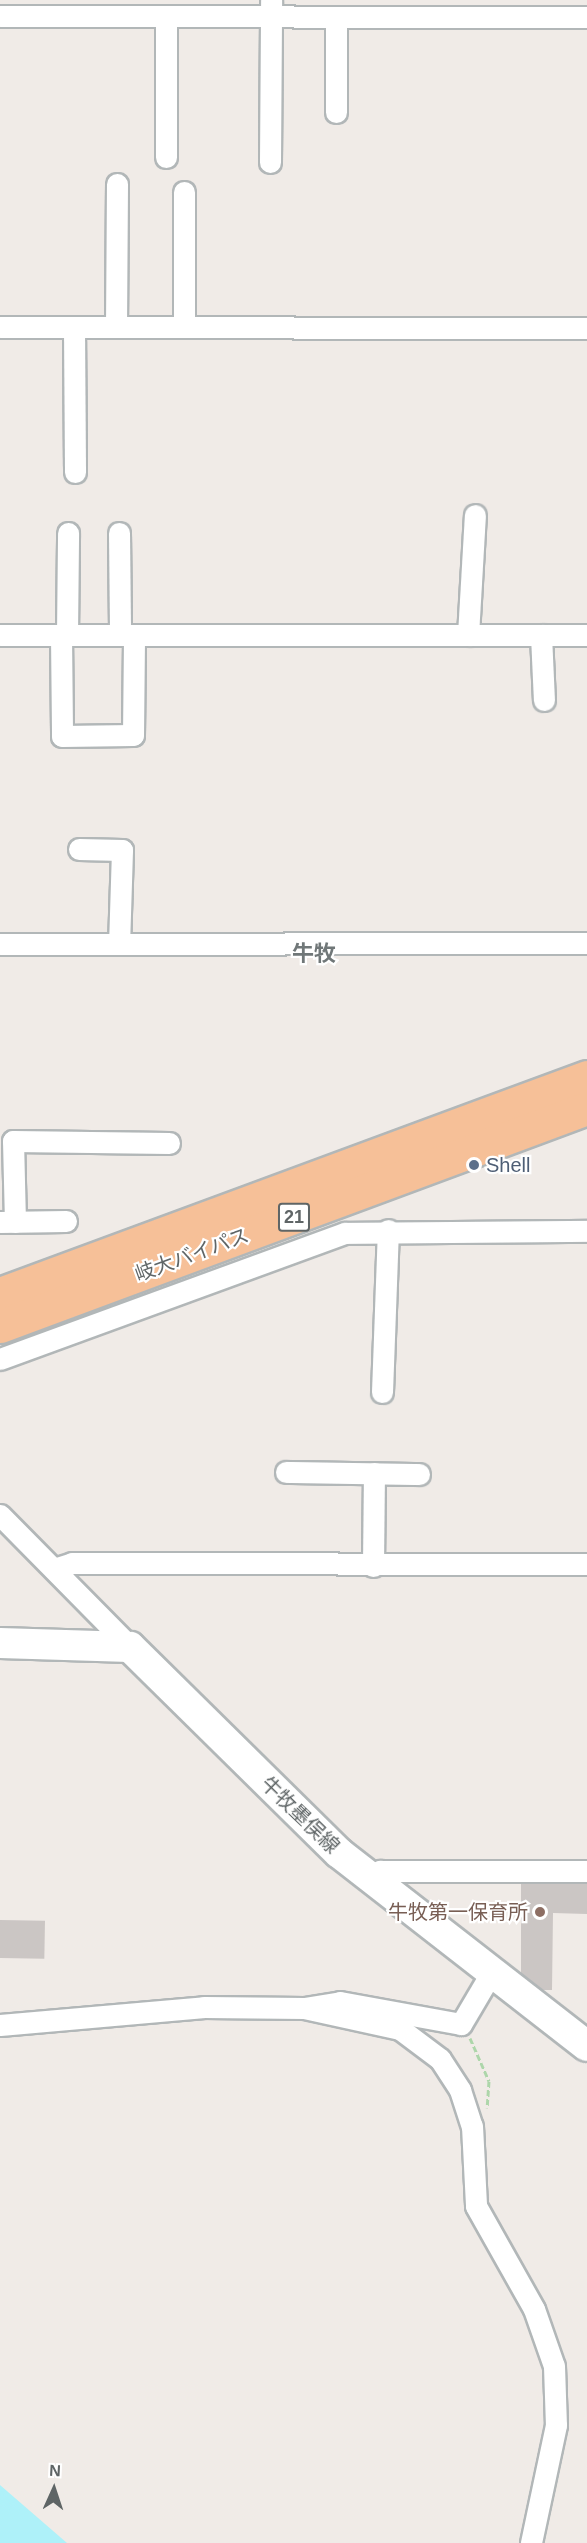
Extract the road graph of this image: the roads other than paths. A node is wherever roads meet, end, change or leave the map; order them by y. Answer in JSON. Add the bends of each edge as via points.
{"nodes":[{"id":1,"x":271,"y":8,"type":"edge"},
{"id":2,"x":475,"y":8,"type":"edge"},
{"id":3,"x":0,"y":16,"type":"edge"},
{"id":4,"x":166,"y":17,"type":"junction"},
{"id":5,"x":336,"y":17,"type":"junction"},
{"id":6,"x":587,"y":17,"type":"edge"},
{"id":7,"x":336,"y":112,"type":"dead end"},
{"id":8,"x":166,"y":157,"type":"dead end"},
{"id":9,"x":270,"y":162,"type":"dead end"},
{"id":10,"x":117,"y":184,"type":"dead end"},
{"id":11,"x":184,"y":192,"type":"dead end"},
{"id":12,"x":0,"y":327,"type":"edge"},
{"id":13,"x":74,"y":327,"type":"junction"},
{"id":14,"x":116,"y":327,"type":"junction"},
{"id":15,"x":184,"y":327,"type":"junction"},
{"id":16,"x":587,"y":328,"type":"edge"},
{"id":17,"x":75,"y":472,"type":"dead end"},
{"id":18,"x":475,"y":515,"type":"dead end"},
{"id":19,"x":68,"y":533,"type":"dead end"},
{"id":20,"x":119,"y":533,"type":"dead end"},
{"id":21,"x":0,"y":634,"type":"edge"},
{"id":22,"x":64,"y":635,"type":"junction"},
{"id":23,"x":127,"y":635,"type":"junction"},
{"id":24,"x":468,"y":635,"type":"junction"},
{"id":25,"x":541,"y":635,"type":"junction"},
{"id":26,"x":587,"y":635,"type":"edge"},
{"id":27,"x":544,"y":700,"type":"dead end"},
{"id":28,"x":79,"y":849,"type":"dead end"},
{"id":29,"x":587,"y":943,"type":"edge"},
{"id":30,"x":0,"y":944,"type":"edge"},
{"id":31,"x":119,"y":944,"type":"junction"},
{"id":32,"x":587,"y":1077,"type":"edge"},
{"id":33,"x":587,"y":1108,"type":"edge"},
{"id":34,"x":169,"y":1143,"type":"dead end"},
{"id":35,"x":66,"y":1221,"type":"dead end"},
{"id":36,"x":8,"y":1222,"type":"edge"},
{"id":37,"x":388,"y":1230,"type":"junction"},
{"id":38,"x":587,"y":1231,"type":"edge"},
{"id":39,"x":0,"y":1294,"type":"edge"},
{"id":40,"x":0,"y":1326,"type":"edge"},
{"id":41,"x":0,"y":1359,"type":"edge"},
{"id":42,"x":379,"y":1386,"type":"dead end"},
{"id":43,"x":286,"y":1472,"type":"dead end"},
{"id":44,"x":374,"y":1473,"type":"junction"},
{"id":45,"x":418,"y":1473,"type":"dead end"},
{"id":46,"x":0,"y":1515,"type":"edge"},
{"id":47,"x":587,"y":1564,"type":"edge"},
{"id":48,"x":373,"y":1566,"type":"junction"},
{"id":49,"x":54,"y":1569,"type":"junction"},
{"id":50,"x":0,"y":1643,"type":"edge"},
{"id":51,"x":130,"y":1647,"type":"junction"},
{"id":52,"x":587,"y":1871,"type":"edge"},
{"id":53,"x":369,"y":1877,"type":"junction"},
{"id":54,"x":490,"y":1975,"type":"junction"},
{"id":55,"x":303,"y":2008,"type":"junction"},
{"id":56,"x":0,"y":2025,"type":"edge"},
{"id":57,"x":587,"y":2046,"type":"edge"},
{"id":58,"x":531,"y":2543,"type":"edge"}],
"edges":[{"from":1,"to":4,"type":"street"},
{"from":1,"to":5,"type":"street"},
{"from":1,"to":9,"type":"street"},
{"from":2,"to":5,"type":"street"},
{"from":2,"to":6,"type":"street"},
{"from":3,"to":4,"type":"street"},
{"from":4,"to":8,"type":"street"},
{"from":5,"to":7,"type":"street"},
{"from":10,"to":14,"type":"street"},
{"from":11,"to":15,"type":"street"},
{"from":12,"to":13,"type":"street"},
{"from":13,"to":14,"type":"street"},
{"from":13,"to":17,"type":"street"},
{"from":14,"to":15,"type":"street"},
{"from":15,"to":16,"type":"street"},
{"from":18,"to":24,"type":"street"},
{"from":19,"to":22,"type":"street"},
{"from":20,"to":23,"type":"street"},
{"from":21,"to":22,"type":"street"},
{"from":22,"to":23,"type":"street"},
{"from":22,"to":23,"type":"street","via":[[62,736],[133,735]]},
{"from":23,"to":24,"type":"street"},
{"from":24,"to":25,"type":"street"},
{"from":25,"to":26,"type":"street"},
{"from":25,"to":27,"type":"street"},
{"from":28,"to":31,"type":"street","via":[[122,850]]},
{"from":29,"to":31,"type":"street"},
{"from":30,"to":31,"type":"street"},
{"from":32,"to":39,"type":"highway","name":"岐大バイパス","number":"21"},
{"from":33,"to":40,"type":"highway","name":"岐大バイパス","number":"21"},
{"from":34,"to":36,"type":"street","via":[[13,1141]]},
{"from":35,"to":36,"type":"street"},
{"from":37,"to":38,"type":"street"},
{"from":37,"to":41,"type":"street","via":[[345,1233]]},
{"from":37,"to":42,"type":"street"},
{"from":43,"to":44,"type":"street"},
{"from":44,"to":45,"type":"street"},
{"from":44,"to":48,"type":"street"},
{"from":46,"to":49,"type":"street"},
{"from":47,"to":48,"type":"street"},
{"from":48,"to":49,"type":"street","via":[[72,1563]]},
{"from":49,"to":51,"type":"street"},
{"from":50,"to":51,"type":"main road"},
{"from":51,"to":53,"type":"main road","name":"牛牧墨俣線"},
{"from":52,"to":53,"type":"street","via":[[380,1871]]},
{"from":53,"to":54,"type":"main road","name":"牛牧墨俣線"},
{"from":54,"to":55,"type":"street","via":[[461,2024],[340,2002]]},
{"from":54,"to":57,"type":"main road","name":"牛牧墨俣線"},
{"from":55,"to":56,"type":"street","via":[[204,2007]]},
{"from":55,"to":58,"type":"street","via":[[400,2029],[440,2059],[460,2090],[472,2126],[476,2206],[534,2309],[554,2366],[556,2425]]}]}
